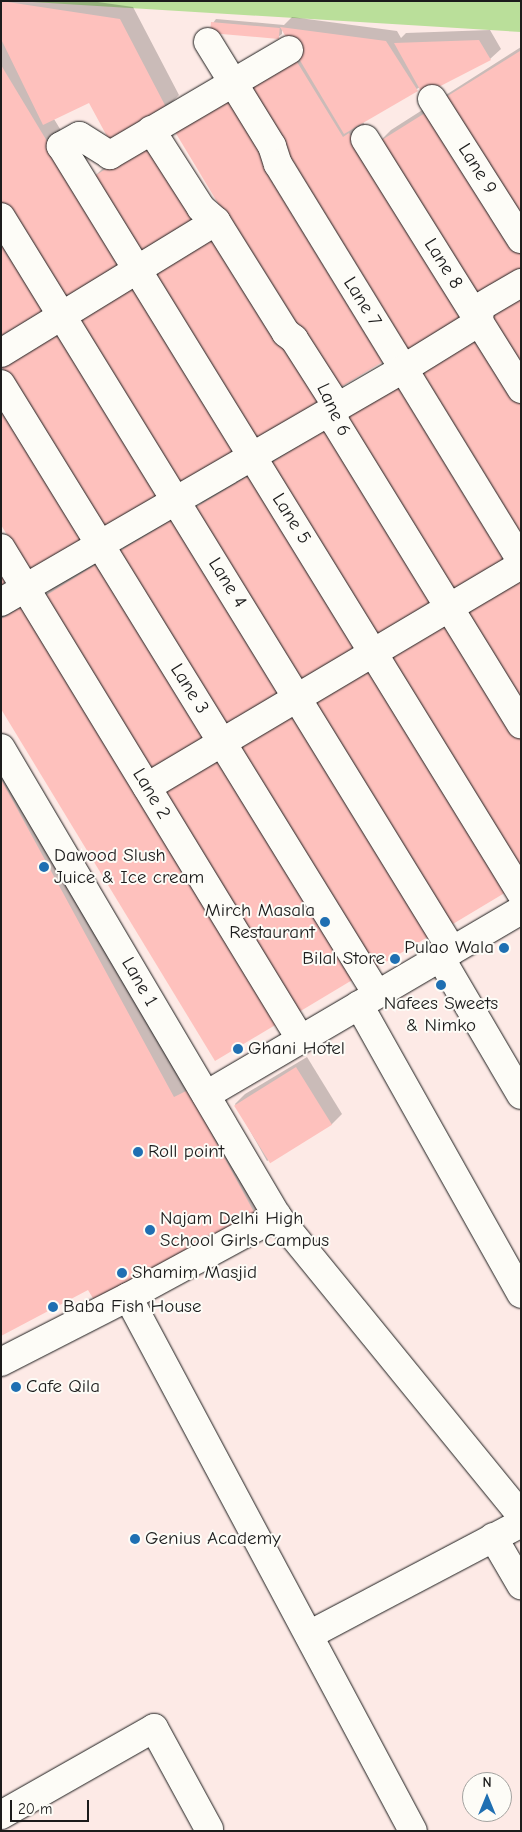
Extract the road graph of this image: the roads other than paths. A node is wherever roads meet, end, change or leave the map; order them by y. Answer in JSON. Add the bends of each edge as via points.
{"nodes":[{"id":1,"x":208,"y":42,"type":"dead end"},
{"id":2,"x":289,"y":50,"type":"dead end"},
{"id":3,"x":233,"y":82,"type":"junction"},
{"id":4,"x":432,"y":99,"type":"dead end"},
{"id":5,"x":151,"y":130,"type":"junction"},
{"id":6,"x":365,"y":139,"type":"dead end"},
{"id":7,"x":1,"y":217,"type":"edge"},
{"id":8,"x":216,"y":221,"type":"junction"},
{"id":9,"x":521,"y":239,"type":"edge"},
{"id":10,"x":137,"y":269,"type":"junction"},
{"id":11,"x":521,"y":283,"type":"edge"},
{"id":12,"x":62,"y":315,"type":"junction"},
{"id":13,"x":479,"y":322,"type":"junction"},
{"id":14,"x":1,"y":352,"type":"edge"},
{"id":15,"x":403,"y":369,"type":"junction"},
{"id":16,"x":1,"y":384,"type":"edge"},
{"id":17,"x":521,"y":390,"type":"edge"},
{"id":18,"x":334,"y":409,"type":"junction"},
{"id":19,"x":252,"y":456,"type":"junction"},
{"id":20,"x":176,"y":501,"type":"junction"},
{"id":21,"x":100,"y":545,"type":"junction"},
{"id":22,"x":1,"y":548,"type":"edge"},
{"id":23,"x":521,"y":560,"type":"edge"},
{"id":24,"x":521,"y":565,"type":"edge"},
{"id":25,"x":26,"y":588,"type":"junction"},
{"id":26,"x":1,"y":602,"type":"edge"},
{"id":27,"x":448,"y":606,"type":"junction"},
{"id":28,"x":372,"y":651,"type":"junction"},
{"id":29,"x":296,"y":696,"type":"junction"},
{"id":30,"x":521,"y":724,"type":"edge"},
{"id":31,"x":222,"y":742,"type":"junction"},
{"id":32,"x":1,"y":748,"type":"edge"},
{"id":33,"x":147,"y":787,"type":"junction"},
{"id":34,"x":521,"y":893,"type":"edge"},
{"id":35,"x":521,"y":910,"type":"edge"},
{"id":36,"x":446,"y":954,"type":"junction"},
{"id":37,"x":368,"y":999,"type":"junction"},
{"id":38,"x":301,"y":1040,"type":"junction"},
{"id":39,"x":206,"y":1095,"type":"junction"},
{"id":40,"x":521,"y":1095,"type":"edge"},
{"id":41,"x":277,"y":1216,"type":"junction"},
{"id":42,"x":521,"y":1294,"type":"edge"},
{"id":43,"x":128,"y":1297,"type":"junction"},
{"id":44,"x":1,"y":1362,"type":"edge"},
{"id":45,"x":521,"y":1515,"type":"edge"},
{"id":46,"x":521,"y":1523,"type":"edge"},
{"id":47,"x":494,"y":1538,"type":"junction"},
{"id":48,"x":521,"y":1585,"type":"edge"},
{"id":49,"x":309,"y":1635,"type":"junction"},
{"id":50,"x":1,"y":1815,"type":"edge"},
{"id":51,"x":209,"y":1829,"type":"dead end"},
{"id":52,"x":413,"y":1831,"type":"edge"}],
"edges":[{"from":1,"to":3,"type":"street","name":"Lane 7"},
{"from":2,"to":3,"type":"street"},
{"from":3,"to":5,"type":"street"},
{"from":3,"to":15,"type":"street","name":"Lane 7","via":[[272,146],[278,164]]},
{"from":4,"to":9,"type":"street","name":"Lane 9"},
{"from":5,"to":8,"type":"street","name":"Lane 6","via":[[201,208]]},
{"from":5,"to":10,"type":"street","name":"Lane 5","via":[[110,155],[79,136],[62,146]]},
{"from":6,"to":13,"type":"street","name":"Lane 8"},
{"from":7,"to":12,"type":"street","name":"Lane 4"},
{"from":8,"to":10,"type":"street"},
{"from":8,"to":18,"type":"street","name":"Lane 6","via":[[286,333],[294,339],[333,400]]},
{"from":10,"to":12,"type":"street"},
{"from":10,"to":19,"type":"street","name":"Lane 5"},
{"from":11,"to":13,"type":"street","via":[[480,307]]},
{"from":12,"to":14,"type":"street"},
{"from":12,"to":20,"type":"street","name":"Lane 4"},
{"from":13,"to":15,"type":"street"},
{"from":13,"to":17,"type":"street","name":"Lane 8"},
{"from":15,"to":18,"type":"street"},
{"from":15,"to":23,"type":"street","name":"Lane 7"},
{"from":16,"to":21,"type":"street","name":"Lane 3"},
{"from":18,"to":19,"type":"street"},
{"from":18,"to":27,"type":"street","name":"Lane 6","via":[[335,422]]},
{"from":19,"to":20,"type":"street"},
{"from":19,"to":28,"type":"street","name":"Lane 5"},
{"from":20,"to":21,"type":"street"},
{"from":20,"to":29,"type":"street","name":"Lane 4"},
{"from":21,"to":25,"type":"street"},
{"from":21,"to":31,"type":"street","name":"Lane 3"},
{"from":22,"to":25,"type":"street","name":"Lane 2"},
{"from":24,"to":27,"type":"street"},
{"from":25,"to":26,"type":"street"},
{"from":25,"to":33,"type":"street","name":"Lane 2"},
{"from":27,"to":28,"type":"street"},
{"from":27,"to":30,"type":"street","name":"Lane 6"},
{"from":28,"to":29,"type":"street"},
{"from":28,"to":34,"type":"street","name":"Lane 5"},
{"from":29,"to":31,"type":"street"},
{"from":29,"to":36,"type":"street","name":"Lane 4"},
{"from":31,"to":33,"type":"street"},
{"from":31,"to":37,"type":"street","name":"Lane 3"},
{"from":32,"to":39,"type":"street","name":"Lane 1"},
{"from":33,"to":38,"type":"street","name":"Lane 2"},
{"from":35,"to":36,"type":"street"},
{"from":36,"to":37,"type":"street"},
{"from":36,"to":40,"type":"street","name":"Lane 4"},
{"from":37,"to":38,"type":"street"},
{"from":37,"to":42,"type":"street","name":"Lane 3"},
{"from":38,"to":39,"type":"street"},
{"from":39,"to":41,"type":"street","name":"Lane 1"},
{"from":41,"to":43,"type":"street"},
{"from":41,"to":45,"type":"street","name":"Lane 1"},
{"from":43,"to":44,"type":"street"},
{"from":43,"to":49,"type":"street"},
{"from":46,"to":47,"type":"street"},
{"from":47,"to":48,"type":"street"},
{"from":47,"to":49,"type":"street"},
{"from":49,"to":52,"type":"street"},
{"from":50,"to":51,"type":"street","via":[[154,1728]]}]}
